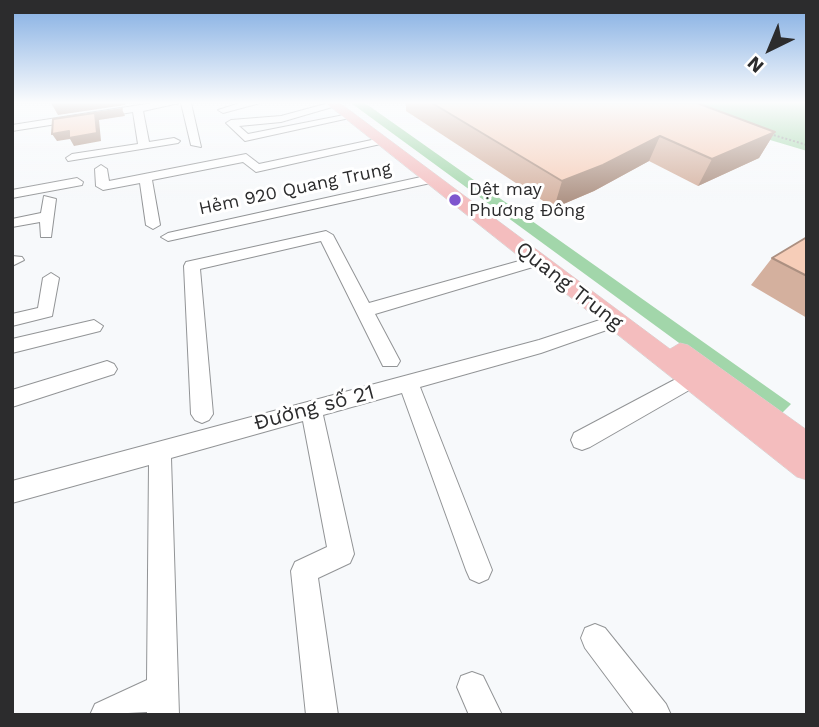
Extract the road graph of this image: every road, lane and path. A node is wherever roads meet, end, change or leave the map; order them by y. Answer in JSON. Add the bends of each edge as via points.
{"nodes":[{"id":1,"x":143,"y":137,"type":"edge"},
{"id":2,"x":195,"y":137,"type":"edge"},
{"id":3,"x":376,"y":137,"type":"edge"},
{"id":4,"x":380,"y":137,"type":"edge"},
{"id":5,"x":778,"y":137,"type":"edge"},
{"id":6,"x":268,"y":138,"type":"dead end"},
{"id":7,"x":174,"y":141,"type":"dead end"},
{"id":8,"x":381,"y":141,"type":"junction"},
{"id":9,"x":197,"y":145,"type":"dead end"},
{"id":10,"x":807,"y":145,"type":"edge"},
{"id":11,"x":144,"y":146,"type":"junction"},
{"id":12,"x":72,"y":158,"type":"dead end"},
{"id":13,"x":283,"y":162,"type":"junction"},
{"id":14,"x":101,"y":169,"type":"dead end"},
{"id":15,"x":426,"y":176,"type":"junction"},
{"id":16,"x":145,"y":177,"type":"junction"},
{"id":17,"x":77,"y":182,"type":"dead end"},
{"id":18,"x":12,"y":194,"type":"edge"},
{"id":19,"x":49,"y":199,"type":"dead end"},
{"id":20,"x":47,"y":216,"type":"junction"},
{"id":21,"x":12,"y":223,"type":"edge"},
{"id":22,"x":153,"y":225,"type":"dead end"},
{"id":23,"x":46,"y":234,"type":"dead end"},
{"id":24,"x":168,"y":237,"type":"dead end"},
{"id":25,"x":537,"y":261,"type":"junction"},
{"id":26,"x":51,"y":278,"type":"dead end"},
{"id":27,"x":366,"y":310,"type":"junction"},
{"id":28,"x":623,"y":318,"type":"junction"},
{"id":29,"x":12,"y":320,"type":"edge"},
{"id":30,"x":94,"y":326,"type":"dead end"},
{"id":31,"x":12,"y":346,"type":"edge"},
{"id":32,"x":390,"y":361,"type":"dead end"},
{"id":33,"x":107,"y":369,"type":"dead end"},
{"id":34,"x":691,"y":379,"type":"junction"},
{"id":35,"x":408,"y":383,"type":"junction"},
{"id":36,"x":12,"y":399,"type":"edge"},
{"id":37,"x":311,"y":410,"type":"junction"},
{"id":38,"x":202,"y":415,"type":"dead end"},
{"id":39,"x":582,"y":440,"type":"dead end"},
{"id":40,"x":160,"y":451,"type":"junction"},
{"id":41,"x":805,"y":458,"type":"edge"},
{"id":42,"x":12,"y":492,"type":"edge"},
{"id":43,"x":479,"y":570,"type":"dead end"},
{"id":44,"x":595,"y":638,"type":"dead end"},
{"id":45,"x":472,"y":687,"type":"dead end"},
{"id":46,"x":163,"y":702,"type":"edge"},
{"id":47,"x":106,"y":715,"type":"edge"},
{"id":48,"x":321,"y":715,"type":"edge"},
{"id":49,"x":486,"y":715,"type":"edge"},
{"id":50,"x":655,"y":715,"type":"edge"}],
"edges":[{"from":1,"to":11,"type":"street"},
{"from":2,"to":9,"type":"street"},
{"from":3,"to":8,"type":"main road","name":"Quang Trung"},
{"from":4,"to":28,"type":"main road","name":"Quang Trung"},
{"from":5,"to":10,"type":"path"},
{"from":6,"to":13,"type":"street"},
{"from":7,"to":11,"type":"street"},
{"from":8,"to":13,"type":"street"},
{"from":8,"to":15,"type":"main road","name":"Quang Trung"},
{"from":11,"to":12,"type":"street"},
{"from":13,"to":16,"type":"street","via":[[256,168],[246,158]]},
{"from":14,"to":16,"type":"street","via":[[103,186]]},
{"from":15,"to":24,"type":"street","name":"Hẻm 920 Quang Trung"},
{"from":15,"to":25,"type":"main road","name":"Quang Trung"},
{"from":16,"to":22,"type":"street"},
{"from":17,"to":18,"type":"street"},
{"from":19,"to":20,"type":"street"},
{"from":20,"to":21,"type":"street"},
{"from":20,"to":23,"type":"street"},
{"from":25,"to":27,"type":"street"},
{"from":25,"to":28,"type":"main road","name":"Quang Trung"},
{"from":26,"to":29,"type":"street","via":[[46,312]]},
{"from":27,"to":32,"type":"street"},
{"from":27,"to":38,"type":"street","via":[[326,235],[192,266]]},
{"from":28,"to":34,"type":"main road","name":"Quang Trung"},
{"from":28,"to":35,"type":"street","name":"Đường số 21"},
{"from":28,"to":41,"type":"main road","name":"Quang Trung"},
{"from":30,"to":31,"type":"street"},
{"from":33,"to":36,"type":"street"},
{"from":34,"to":39,"type":"street"},
{"from":34,"to":41,"type":"main road","name":"Quang Trung"},
{"from":35,"to":37,"type":"street","name":"Đường số 21"},
{"from":35,"to":43,"type":"street"},
{"from":37,"to":40,"type":"street","name":"Đường số 21"},
{"from":37,"to":48,"type":"street","via":[[341,554],[304,571]]},
{"from":40,"to":42,"type":"street","name":"Đường số 21"},
{"from":40,"to":46,"type":"street"},
{"from":44,"to":50,"type":"street"},
{"from":45,"to":49,"type":"street"},
{"from":46,"to":47,"type":"street"}]}
